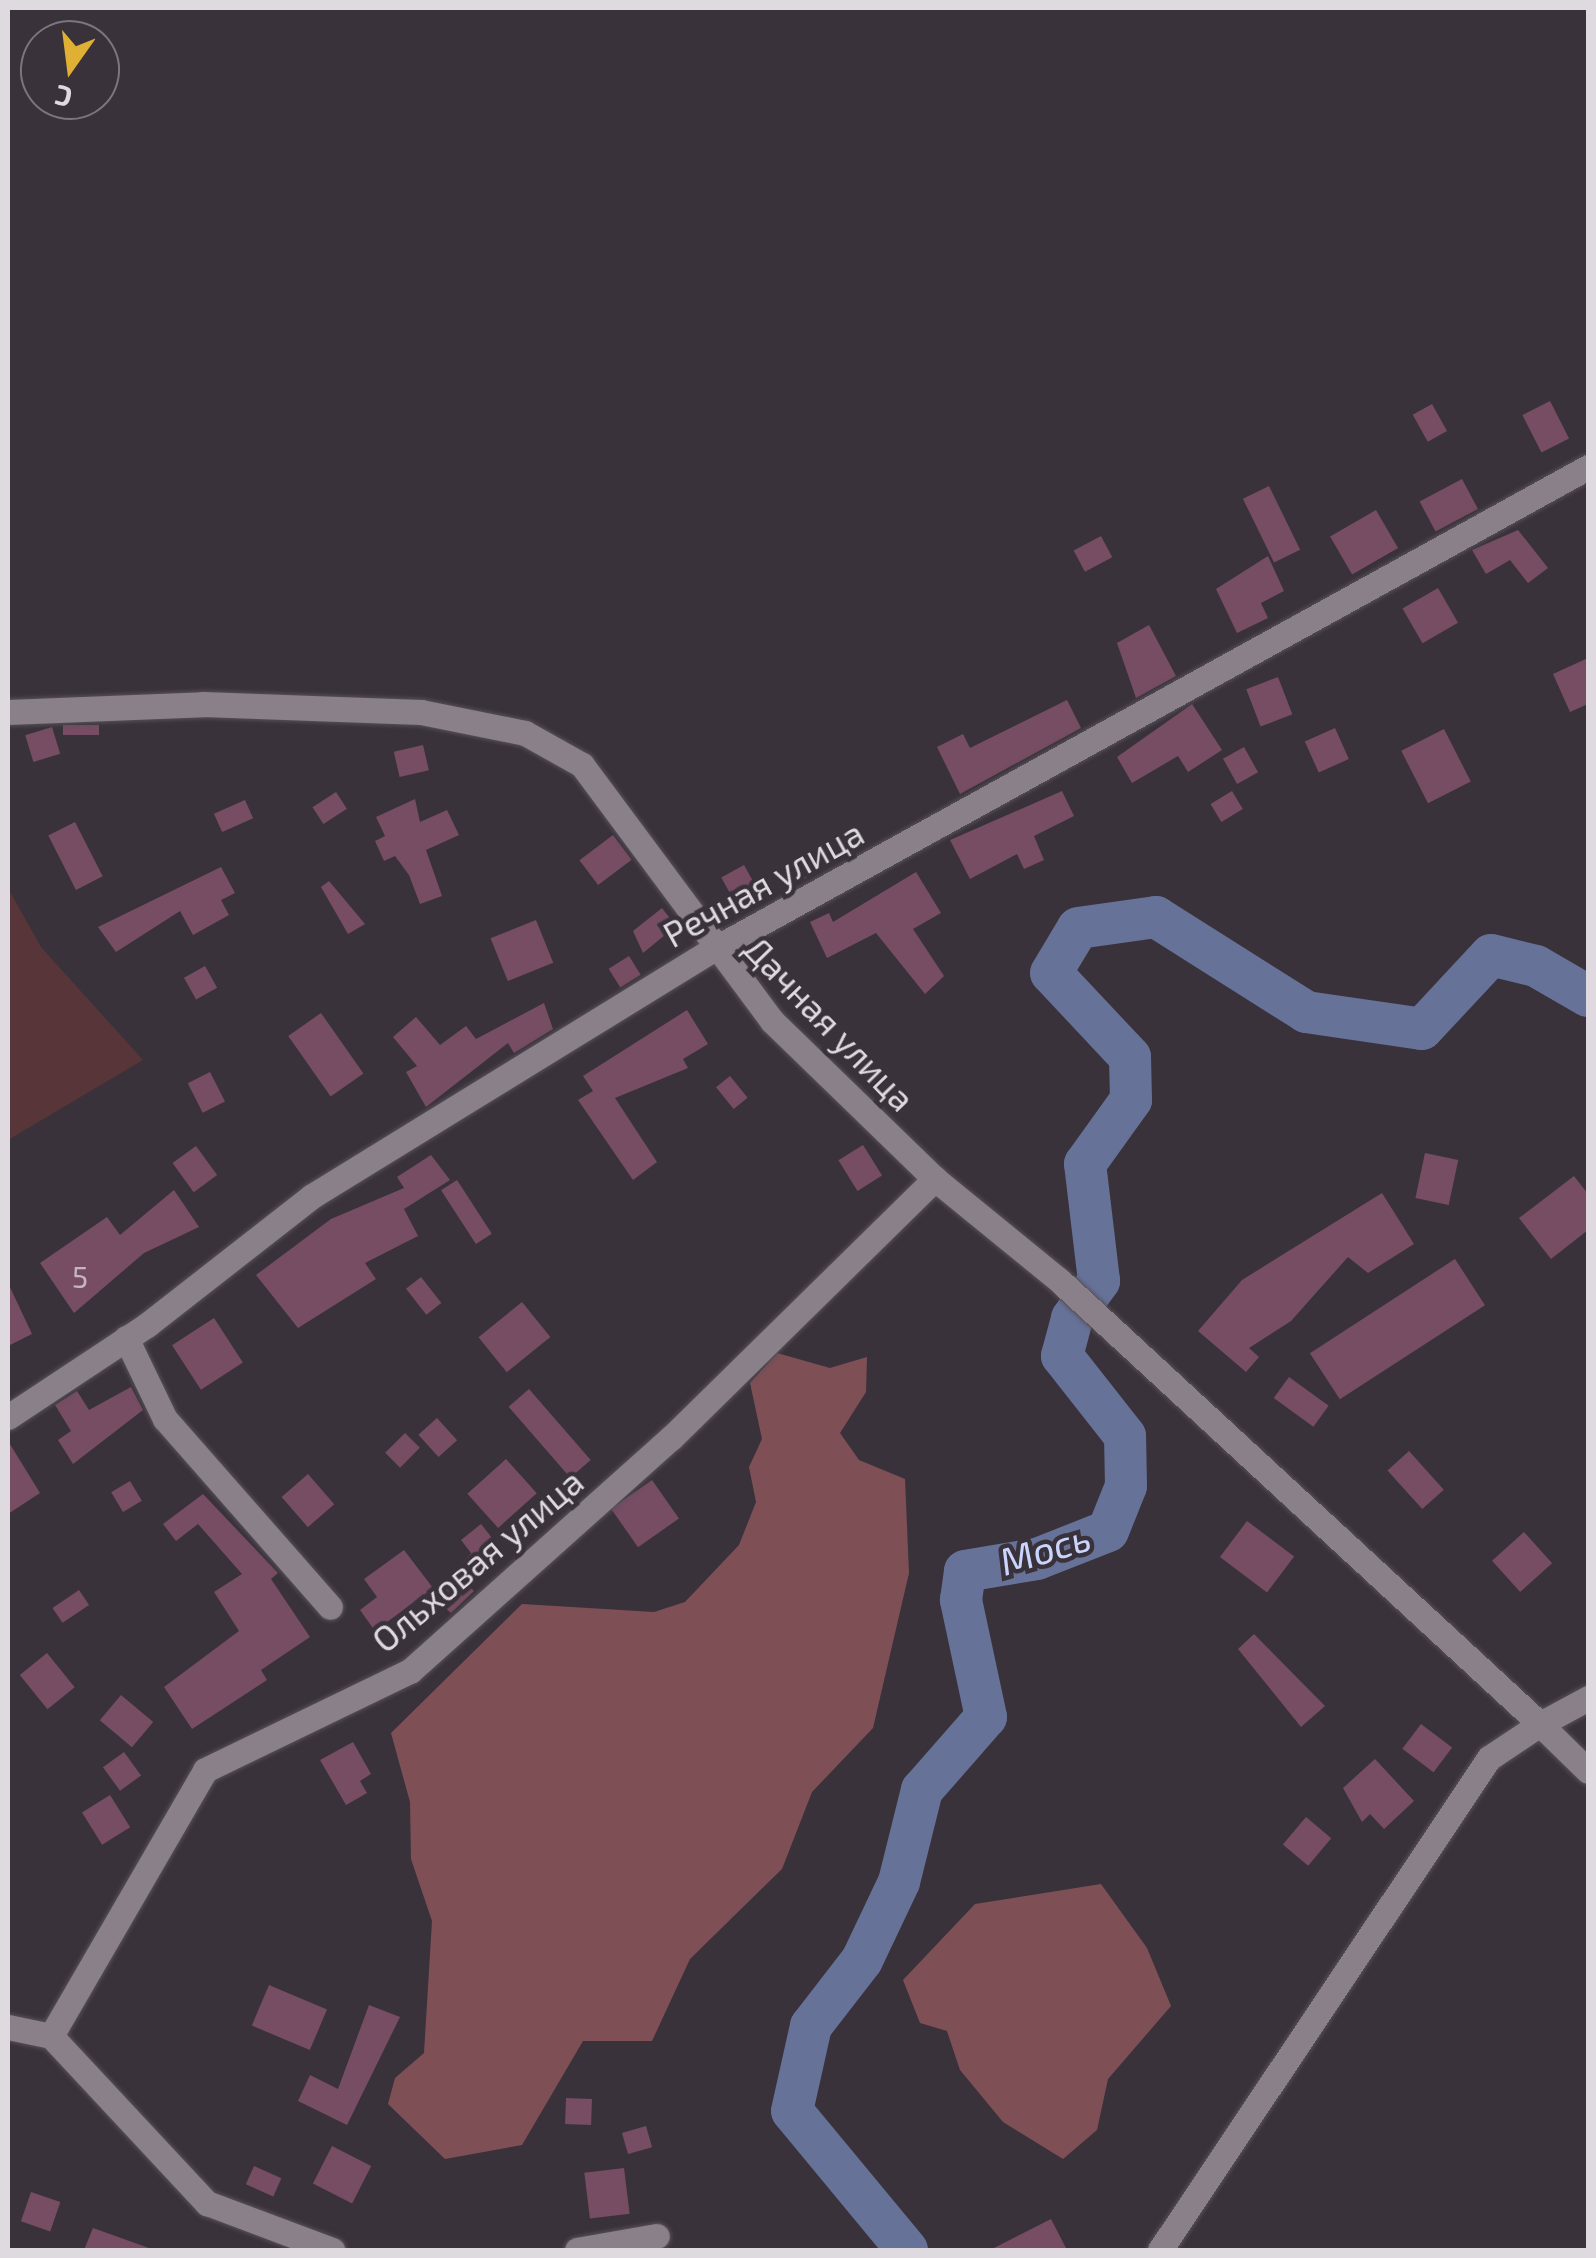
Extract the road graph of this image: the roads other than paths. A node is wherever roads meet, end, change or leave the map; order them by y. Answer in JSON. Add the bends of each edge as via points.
{"nodes":[{"id":1,"x":1588,"y":466,"type":"edge"},
{"id":2,"x":8,"y":712,"type":"edge"},
{"id":3,"x":712,"y":950,"type":"junction"},
{"id":4,"x":935,"y":1179,"type":"junction"},
{"id":5,"x":126,"y":1338,"type":"junction"},
{"id":6,"x":8,"y":1417,"type":"edge"},
{"id":7,"x":330,"y":1607,"type":"dead end"},
{"id":8,"x":1588,"y":1698,"type":"edge"},
{"id":9,"x":1540,"y":1724,"type":"junction"},
{"id":10,"x":1588,"y":1771,"type":"edge"},
{"id":11,"x":8,"y":2027,"type":"edge"},
{"id":12,"x":51,"y":2036,"type":"junction"},
{"id":13,"x":657,"y":2236,"type":"dead end"},
{"id":14,"x":332,"y":2250,"type":"edge"},
{"id":15,"x":577,"y":2250,"type":"edge"},
{"id":16,"x":1160,"y":2250,"type":"edge"}],
"edges":[{"from":1,"to":3,"type":"street","name":"Речная улица"},
{"from":2,"to":3,"type":"street","name":"Дачная улица","via":[[202,704],[421,712],[525,733],[582,765],[622,810]]},
{"from":3,"to":4,"type":"street","name":"Дачная улица"},
{"from":3,"to":5,"type":"street","name":"Речная улица","via":[[312,1196]]},
{"from":4,"to":9,"type":"street","name":"Дачная улица","via":[[1110,1326]]},
{"from":4,"to":12,"type":"street","name":"Ольховая улица","via":[[671,1438],[410,1671],[205,1770]]},
{"from":5,"to":6,"type":"street","name":"Речная улица"},
{"from":5,"to":7,"type":"street","name":"Ольховая улица","via":[[165,1419]]},
{"from":8,"to":9,"type":"street"},
{"from":9,"to":10,"type":"street","name":"Дачная улица"},
{"from":9,"to":16,"type":"street","via":[[1489,1758]]},
{"from":11,"to":12,"type":"street"},
{"from":12,"to":14,"type":"street","via":[[207,2203]]},
{"from":13,"to":15,"type":"street"}]}
